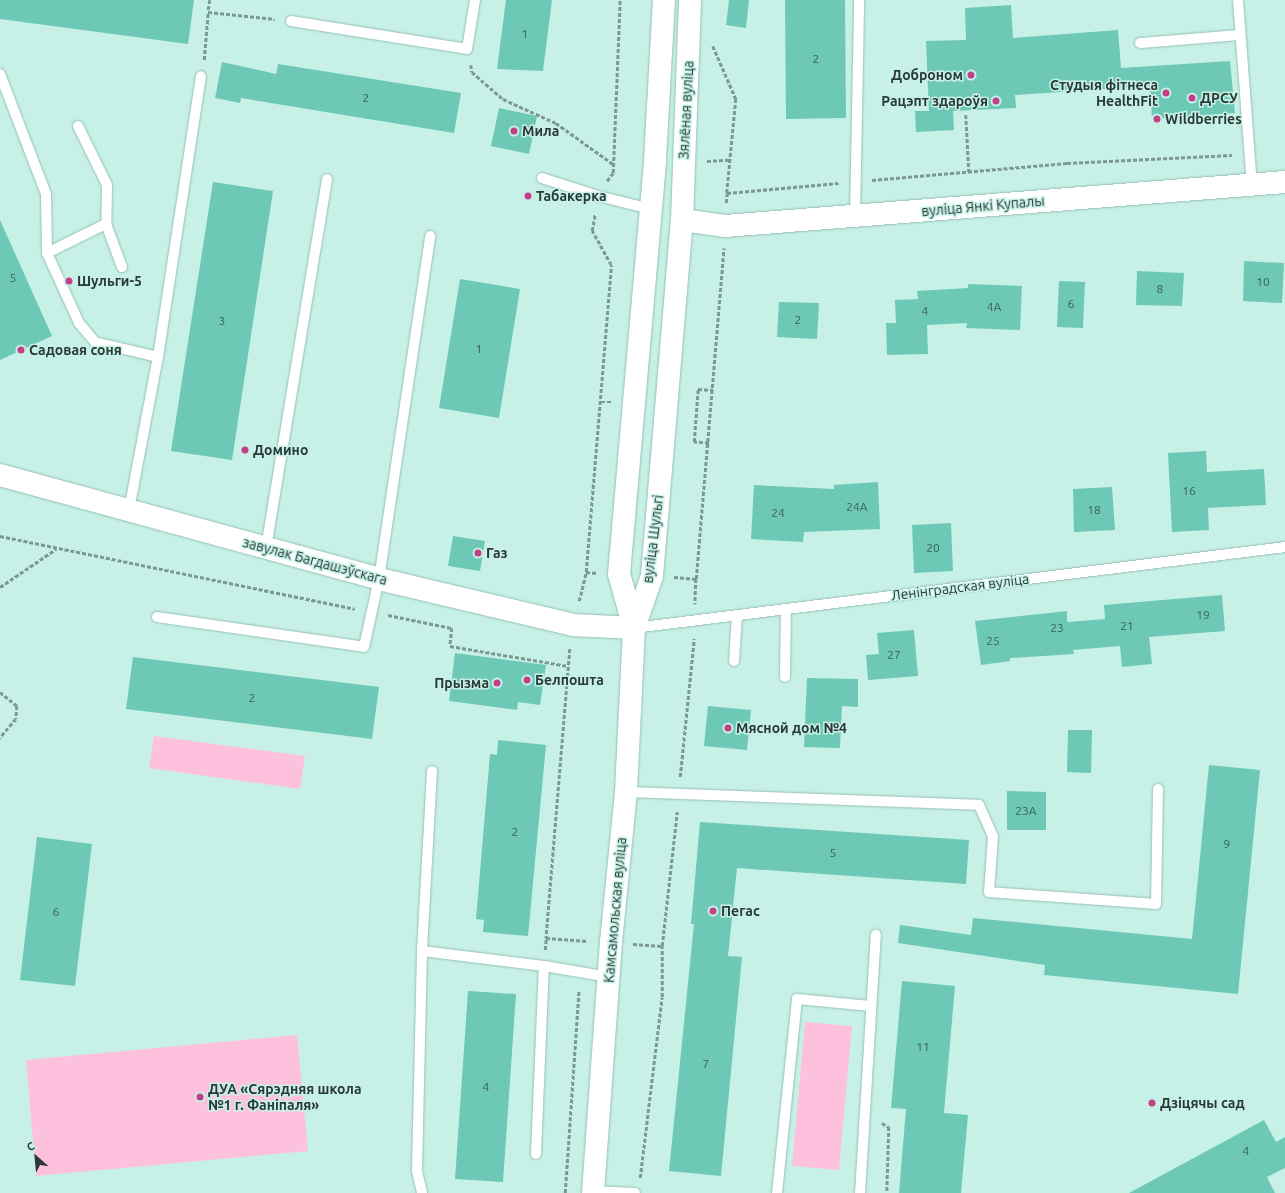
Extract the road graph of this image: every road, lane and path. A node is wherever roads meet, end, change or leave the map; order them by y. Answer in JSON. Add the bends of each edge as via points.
{"nodes":[{"id":1,"x":210,"y":0,"type":"edge"},
{"id":2,"x":475,"y":0,"type":"edge"},
{"id":3,"x":620,"y":0,"type":"edge"},
{"id":4,"x":664,"y":0,"type":"edge"},
{"id":5,"x":690,"y":0,"type":"edge"},
{"id":6,"x":859,"y":0,"type":"edge"},
{"id":7,"x":1238,"y":0,"type":"edge"},
{"id":8,"x":208,"y":12,"type":"junction"},
{"id":9,"x":291,"y":21,"type":"joint"},
{"id":10,"x":1240,"y":35,"type":"junction"},
{"id":11,"x":712,"y":43,"type":"dead end"},
{"id":12,"x":1140,"y":43,"type":"dead end"},
{"id":13,"x":472,"y":72,"type":"dead end"},
{"id":14,"x":0,"y":74,"type":"edge"},
{"id":15,"x":201,"y":76,"type":"joint"},
{"id":16,"x":966,"y":115,"type":"dead end"},
{"id":17,"x":78,"y":126,"type":"dead end"},
{"id":18,"x":1250,"y":154,"type":"junction"},
{"id":19,"x":729,"y":160,"type":"junction"},
{"id":20,"x":702,"y":161,"type":"dead end"},
{"id":21,"x":614,"y":164,"type":"junction"},
{"id":22,"x":969,"y":172,"type":"junction"},
{"id":23,"x":542,"y":178,"type":"dead end"},
{"id":24,"x":327,"y":179,"type":"dead end"},
{"id":25,"x":856,"y":181,"type":"junction"},
{"id":26,"x":1285,"y":182,"type":"edge"},
{"id":27,"x":1252,"y":185,"type":"junction"},
{"id":28,"x":598,"y":196,"type":"junction"},
{"id":29,"x":651,"y":209,"type":"junction"},
{"id":30,"x":855,"y":217,"type":"junction"},
{"id":31,"x":682,"y":220,"type":"junction"},
{"id":32,"x":106,"y":224,"type":"junction"},
{"id":33,"x":430,"y":236,"type":"dead end"},
{"id":34,"x":724,"y":245,"type":"dead end"},
{"id":35,"x":46,"y":253,"type":"junction"},
{"id":36,"x":122,"y":267,"type":"dead end"},
{"id":37,"x":158,"y":357,"type":"junction"},
{"id":38,"x":713,"y":390,"type":"junction"},
{"id":39,"x":709,"y":444,"type":"junction"},
{"id":40,"x":0,"y":475,"type":"edge"},
{"id":41,"x":130,"y":510,"type":"junction"},
{"id":42,"x":0,"y":536,"type":"edge"},
{"id":43,"x":1285,"y":547,"type":"edge"},
{"id":44,"x":266,"y":548,"type":"junction"},
{"id":45,"x":56,"y":549,"type":"junction"},
{"id":46,"x":672,"y":577,"type":"dead end"},
{"id":47,"x":379,"y":579,"type":"junction"},
{"id":48,"x":696,"y":579,"type":"junction"},
{"id":49,"x":0,"y":587,"type":"edge"},
{"id":50,"x":576,"y":609,"type":"dead end"},
{"id":51,"x":786,"y":609,"type":"junction"},
{"id":52,"x":695,"y":611,"type":"dead end"},
{"id":53,"x":373,"y":612,"type":"junction"},
{"id":54,"x":737,"y":615,"type":"junction"},
{"id":55,"x":157,"y":617,"type":"dead end"},
{"id":56,"x":634,"y":628,"type":"junction"},
{"id":57,"x":734,"y":661,"type":"dead end"},
{"id":58,"x":568,"y":666,"type":"dead end"},
{"id":59,"x":785,"y":677,"type":"dead end"},
{"id":60,"x":0,"y":692,"type":"edge"},
{"id":61,"x":0,"y":738,"type":"edge"},
{"id":62,"x":432,"y":771,"type":"dead end"},
{"id":63,"x":1158,"y":789,"type":"dead end"},
{"id":64,"x":626,"y":792,"type":"junction"},
{"id":65,"x":876,"y":934,"type":"dead end"},
{"id":66,"x":662,"y":946,"type":"dead end"},
{"id":67,"x":422,"y":951,"type":"junction"},
{"id":68,"x":544,"y":966,"type":"junction"},
{"id":69,"x":580,"y":972,"type":"junction"},
{"id":70,"x":609,"y":977,"type":"junction"},
{"id":71,"x":871,"y":1006,"type":"junction"},
{"id":72,"x":536,"y":1154,"type":"dead end"},
{"id":73,"x":637,"y":1189,"type":"edge"},
{"id":74,"x":593,"y":1192,"type":"edge"},
{"id":75,"x":422,"y":1193,"type":"edge"},
{"id":76,"x":565,"y":1193,"type":"edge"},
{"id":77,"x":777,"y":1193,"type":"edge"},
{"id":78,"x":860,"y":1193,"type":"edge"}],
"edges":[{"from":1,"to":8,"type":"path"},
{"from":2,"to":9,"type":"lane","via":[[467,48]]},
{"from":3,"to":21,"type":"path"},
{"from":4,"to":29,"type":"main road","name":"Зялёная вуліца"},
{"from":5,"to":31,"type":"main road","name":"Зялёная вуліца"},
{"from":6,"to":25,"type":"lane"},
{"from":7,"to":10,"type":"lane"},
{"from":8,"to":9,"type":"path"},
{"from":8,"to":15,"type":"path"},
{"from":10,"to":12,"type":"lane"},
{"from":10,"to":18,"type":"lane"},
{"from":11,"to":19,"type":"path","via":[[736,99]]},
{"from":13,"to":21,"type":"path","via":[[502,99],[556,124]]},
{"from":14,"to":35,"type":"lane","via":[[46,194]]},
{"from":15,"to":37,"type":"lane"},
{"from":16,"to":22,"type":"path"},
{"from":17,"to":32,"type":"lane","via":[[107,185]]},
{"from":18,"to":22,"type":"path","via":[[1067,163]]},
{"from":18,"to":27,"type":"lane"},
{"from":19,"to":20,"type":"path"},
{"from":19,"to":25,"type":"path","via":[[727,193]]},
{"from":21,"to":28,"type":"path","via":[[613,173]]},
{"from":22,"to":25,"type":"path"},
{"from":23,"to":28,"type":"lane"},
{"from":24,"to":44,"type":"lane"},
{"from":25,"to":30,"type":"lane"},
{"from":26,"to":27,"type":"main road","name":"вуліца Янкі Купалы"},
{"from":27,"to":30,"type":"main road","name":"вуліца Янкі Купалы"},
{"from":28,"to":29,"type":"lane"},
{"from":28,"to":50,"type":"path","via":[[592,231],[611,264],[587,564]]},
{"from":29,"to":31,"type":"main road","name":"вуліца Янкі Купалы"},
{"from":29,"to":56,"type":"main road","name":"вуліца Шульгі","via":[[619,574]]},
{"from":30,"to":31,"type":"main road","name":"вуліца Янкі Купалы","via":[[725,226]]},
{"from":31,"to":56,"type":"main road","name":"вуліца Шульгі","via":[[652,576]]},
{"from":32,"to":35,"type":"lane"},
{"from":32,"to":36,"type":"lane"},
{"from":33,"to":47,"type":"lane"},
{"from":34,"to":38,"type":"path"},
{"from":35,"to":37,"type":"lane","via":[[79,323],[95,342]]},
{"from":37,"to":41,"type":"lane"},
{"from":38,"to":39,"type":"path"},
{"from":38,"to":39,"type":"path","via":[[698,389],[694,442]]},
{"from":39,"to":48,"type":"path"},
{"from":40,"to":41,"type":"main road","name":"завулак Багдашэўскага"},
{"from":41,"to":44,"type":"main road","name":"завулак Багдашэўскага"},
{"from":42,"to":45,"type":"path"},
{"from":43,"to":51,"type":"lane","name":"Ленінградская вуліца"},
{"from":44,"to":47,"type":"main road","name":"завулак Багдашэўскага"},
{"from":45,"to":49,"type":"path"},
{"from":45,"to":53,"type":"path"},
{"from":46,"to":48,"type":"path"},
{"from":47,"to":53,"type":"lane"},
{"from":47,"to":56,"type":"main road","name":"завулак Багдашэўскага","via":[[573,625]]},
{"from":48,"to":52,"type":"path"},
{"from":51,"to":54,"type":"lane","name":"Ленінградская вуліца"},
{"from":51,"to":59,"type":"lane"},
{"from":53,"to":55,"type":"lane","via":[[364,647]]},
{"from":53,"to":58,"type":"path","via":[[452,628],[450,646]]},
{"from":54,"to":56,"type":"lane","name":"Ленінградская вуліца"},
{"from":54,"to":57,"type":"lane"},
{"from":56,"to":64,"type":"main road","name":"Камсамольская вуліца"},
{"from":60,"to":61,"type":"path","via":[[17,706],[16,719]]},
{"from":62,"to":67,"type":"lane"},
{"from":63,"to":64,"type":"lane","via":[[1156,904],[989,892],[993,837],[979,805]]},
{"from":64,"to":70,"type":"main road","name":"Камсамольская вуліца"},
{"from":65,"to":71,"type":"lane"},
{"from":66,"to":73,"type":"path","via":[[662,997]]},
{"from":67,"to":68,"type":"lane"},
{"from":67,"to":75,"type":"lane","via":[[417,1172]]},
{"from":68,"to":69,"type":"lane"},
{"from":68,"to":72,"type":"lane"},
{"from":69,"to":70,"type":"lane"},
{"from":69,"to":76,"type":"path"},
{"from":70,"to":74,"type":"main road","name":"Камсамольская вуліца"},
{"from":71,"to":77,"type":"lane","via":[[797,999]]},
{"from":71,"to":78,"type":"lane"},
{"from":73,"to":74,"type":"lane"}]}
